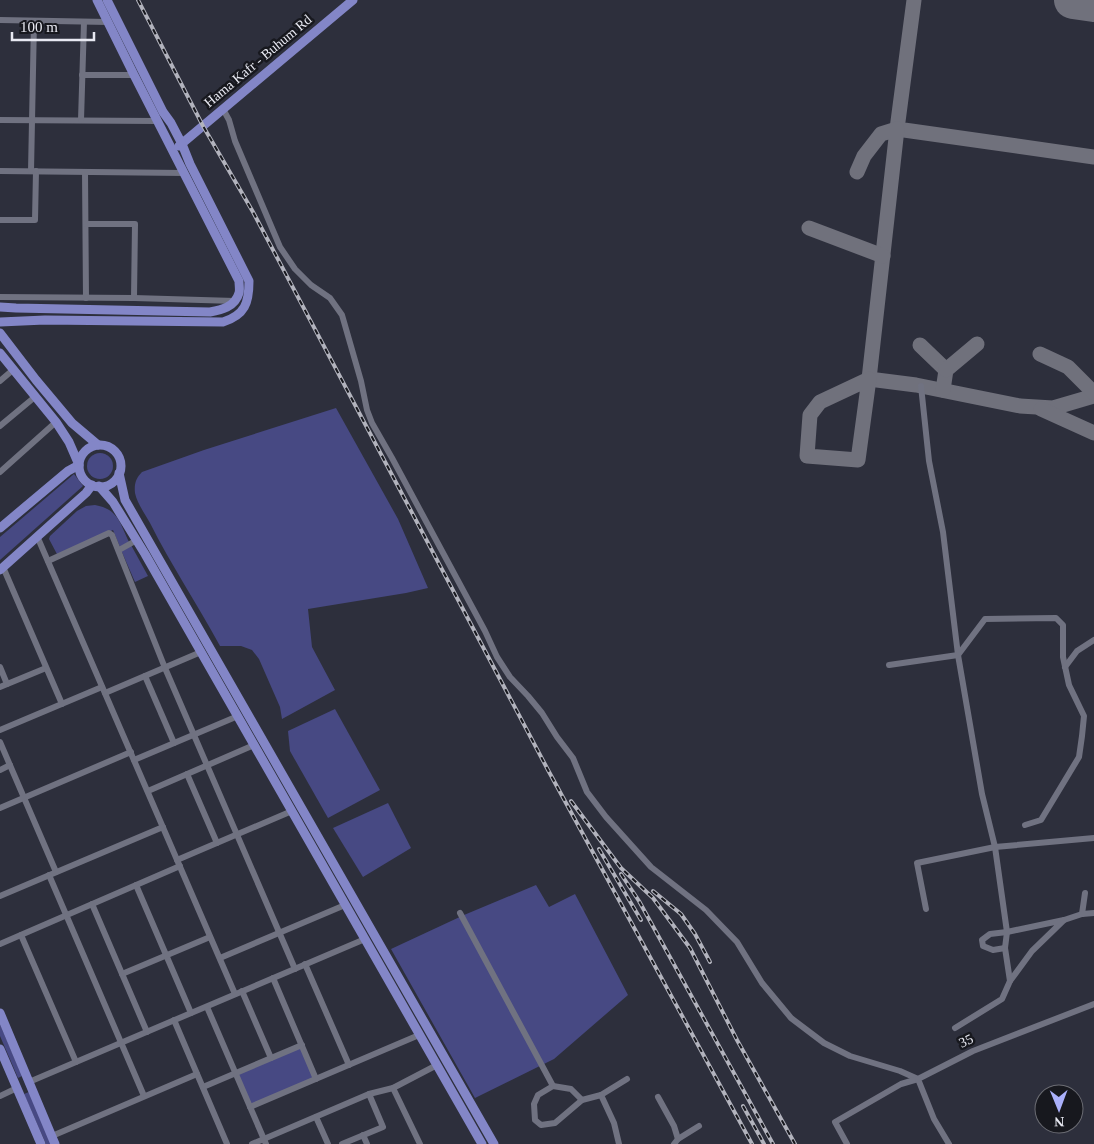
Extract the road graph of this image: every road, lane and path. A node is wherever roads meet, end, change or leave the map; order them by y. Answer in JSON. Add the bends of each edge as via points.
{"nodes":[{"id":1,"x":97,"y":0,"type":"edge"},
{"id":2,"x":107,"y":0,"type":"edge"},
{"id":3,"x":353,"y":0,"type":"edge"},
{"id":4,"x":0,"y":20,"type":"edge"},
{"id":5,"x":34,"y":21,"type":"junction"},
{"id":6,"x":84,"y":22,"type":"junction"},
{"id":7,"x":108,"y":22,"type":"junction"},
{"id":8,"x":124,"y":45,"type":"junction"},
{"id":9,"x":82,"y":75,"type":"junction"},
{"id":10,"x":134,"y":75,"type":"junction"},
{"id":11,"x":223,"y":109,"type":"junction"},
{"id":12,"x":0,"y":120,"type":"edge"},
{"id":13,"x":32,"y":120,"type":"junction"},
{"id":14,"x":81,"y":120,"type":"junction"},
{"id":15,"x":157,"y":121,"type":"junction"},
{"id":16,"x":182,"y":144,"type":"junction"},
{"id":17,"x":172,"y":150,"type":"junction"},
{"id":18,"x":0,"y":171,"type":"edge"},
{"id":19,"x":34,"y":171,"type":"junction"},
{"id":20,"x":85,"y":172,"type":"junction"},
{"id":21,"x":184,"y":173,"type":"junction"},
{"id":22,"x":0,"y":220,"type":"edge"},
{"id":23,"x":86,"y":224,"type":"junction"},
{"id":24,"x":0,"y":297,"type":"edge"},
{"id":25,"x":86,"y":298,"type":"junction"},
{"id":26,"x":134,"y":298,"type":"junction"},
{"id":27,"x":235,"y":301,"type":"junction"},
{"id":28,"x":0,"y":307,"type":"edge"},
{"id":29,"x":0,"y":322,"type":"edge"},
{"id":30,"x":0,"y":333,"type":"edge"},
{"id":31,"x":0,"y":353,"type":"edge"},
{"id":32,"x":14,"y":369,"type":"junction"},
{"id":33,"x":0,"y":380,"type":"edge"},
{"id":34,"x":921,"y":386,"type":"dead end"},
{"id":35,"x":36,"y":396,"type":"junction"},
{"id":36,"x":56,"y":422,"type":"junction"},
{"id":37,"x":0,"y":426,"type":"edge"},
{"id":38,"x":98,"y":445,"type":"junction"},
{"id":39,"x":79,"y":464,"type":"junction"},
{"id":40,"x":0,"y":472,"type":"edge"},
{"id":41,"x":119,"y":473,"type":"junction"},
{"id":42,"x":96,"y":486,"type":"junction"},
{"id":43,"x":0,"y":528,"type":"edge"},
{"id":44,"x":37,"y":536,"type":"junction"},
{"id":45,"x":137,"y":540,"type":"junction"},
{"id":46,"x":119,"y":550,"type":"junction"},
{"id":47,"x":48,"y":561,"type":"junction"},
{"id":48,"x":1,"y":568,"type":"edge"},
{"id":49,"x":1094,"y":640,"type":"edge"},
{"id":50,"x":201,"y":652,"type":"junction"},
{"id":51,"x":958,"y":655,"type":"junction"},
{"id":52,"x":889,"y":665,"type":"dead end"},
{"id":53,"x":0,"y":667,"type":"edge"},
{"id":54,"x":1066,"y":667,"type":"junction"},
{"id":55,"x":46,"y":668,"type":"junction"},
{"id":56,"x":165,"y":668,"type":"junction"},
{"id":57,"x":145,"y":676,"type":"junction"},
{"id":58,"x":7,"y":684,"type":"junction"},
{"id":59,"x":0,"y":687,"type":"edge"},
{"id":60,"x":104,"y":690,"type":"junction"},
{"id":61,"x":62,"y":704,"type":"junction"},
{"id":62,"x":238,"y":716,"type":"junction"},
{"id":63,"x":0,"y":730,"type":"edge"},
{"id":64,"x":194,"y":734,"type":"junction"},
{"id":65,"x":0,"y":742,"type":"edge"},
{"id":66,"x":174,"y":743,"type":"junction"},
{"id":67,"x":254,"y":745,"type":"junction"},
{"id":68,"x":131,"y":752,"type":"junction"},
{"id":69,"x":134,"y":760,"type":"junction"},
{"id":70,"x":10,"y":765,"type":"junction"},
{"id":71,"x":207,"y":766,"type":"junction"},
{"id":72,"x":0,"y":770,"type":"edge"},
{"id":73,"x":187,"y":774,"type":"junction"},
{"id":74,"x":148,"y":791,"type":"junction"},
{"id":75,"x":24,"y":798,"type":"junction"},
{"id":76,"x":0,"y":808,"type":"edge"},
{"id":77,"x":292,"y":811,"type":"junction"},
{"id":78,"x":1026,"y":825,"type":"dead end"},
{"id":79,"x":163,"y":827,"type":"junction"},
{"id":80,"x":237,"y":834,"type":"junction"},
{"id":81,"x":1094,"y":838,"type":"edge"},
{"id":82,"x":217,"y":843,"type":"junction"},
{"id":83,"x":995,"y":847,"type":"junction"},
{"id":84,"x":179,"y":863,"type":"junction"},
{"id":85,"x":56,"y":872,"type":"junction"},
{"id":86,"x":49,"y":875,"type":"junction"},
{"id":87,"x":136,"y":885,"type":"junction"},
{"id":88,"x":1085,"y":893,"type":"dead end"},
{"id":89,"x":0,"y":896,"type":"edge"},
{"id":90,"x":92,"y":904,"type":"junction"},
{"id":91,"x":345,"y":905,"type":"junction"},
{"id":92,"x":926,"y":909,"type":"dead end"},
{"id":93,"x":460,"y":913,"type":"dead end"},
{"id":94,"x":1094,"y":913,"type":"edge"},
{"id":95,"x":1082,"y":914,"type":"junction"},
{"id":96,"x":66,"y":915,"type":"junction"},
{"id":97,"x":1064,"y":920,"type":"junction"},
{"id":98,"x":1007,"y":932,"type":"junction"},
{"id":99,"x":279,"y":933,"type":"junction"},
{"id":100,"x":21,"y":934,"type":"junction"},
{"id":101,"x":210,"y":937,"type":"junction"},
{"id":102,"x":365,"y":939,"type":"junction"},
{"id":103,"x":0,"y":944,"type":"edge"},
{"id":104,"x":1005,"y":948,"type":"junction"},
{"id":105,"x":166,"y":956,"type":"junction"},
{"id":106,"x":220,"y":958,"type":"junction"},
{"id":107,"x":306,"y":964,"type":"junction"},
{"id":108,"x":295,"y":969,"type":"junction"},
{"id":109,"x":122,"y":974,"type":"junction"},
{"id":110,"x":273,"y":978,"type":"junction"},
{"id":111,"x":1010,"y":981,"type":"junction"},
{"id":112,"x":242,"y":992,"type":"junction"},
{"id":113,"x":235,"y":994,"type":"junction"},
{"id":114,"x":1094,"y":1004,"type":"edge"},
{"id":115,"x":207,"y":1007,"type":"junction"},
{"id":116,"x":0,"y":1013,"type":"edge"},
{"id":117,"x":191,"y":1013,"type":"junction"},
{"id":118,"x":174,"y":1020,"type":"junction"},
{"id":119,"x":955,"y":1028,"type":"dead end"},
{"id":120,"x":147,"y":1032,"type":"junction"},
{"id":121,"x":420,"y":1035,"type":"junction"},
{"id":122,"x":121,"y":1043,"type":"junction"},
{"id":123,"x":302,"y":1045,"type":"junction"},
{"id":124,"x":0,"y":1049,"type":"edge"},
{"id":125,"x":271,"y":1058,"type":"junction"},
{"id":126,"x":76,"y":1062,"type":"junction"},
{"id":127,"x":349,"y":1065,"type":"junction"},
{"id":128,"x":437,"y":1065,"type":"junction"},
{"id":129,"x":197,"y":1074,"type":"junction"},
{"id":130,"x":236,"y":1074,"type":"junction"},
{"id":131,"x":316,"y":1079,"type":"junction"},
{"id":132,"x":627,"y":1079,"type":"dead end"},
{"id":133,"x":918,"y":1079,"type":"junction"},
{"id":134,"x":30,"y":1082,"type":"junction"},
{"id":135,"x":553,"y":1086,"type":"junction"},
{"id":136,"x":17,"y":1088,"type":"junction"},
{"id":137,"x":203,"y":1088,"type":"junction"},
{"id":138,"x":393,"y":1088,"type":"junction"},
{"id":139,"x":369,"y":1094,"type":"junction"},
{"id":140,"x":601,"y":1094,"type":"junction"},
{"id":141,"x":0,"y":1096,"type":"edge"},
{"id":142,"x":144,"y":1096,"type":"junction"},
{"id":143,"x":658,"y":1097,"type":"dead end"},
{"id":144,"x":582,"y":1100,"type":"junction"},
{"id":145,"x":250,"y":1107,"type":"junction"},
{"id":146,"x":316,"y":1117,"type":"junction"},
{"id":147,"x":699,"y":1126,"type":"dead end"},
{"id":148,"x":363,"y":1135,"type":"junction"},
{"id":149,"x":53,"y":1140,"type":"edge"},
{"id":150,"x":265,"y":1141,"type":"edge"},
{"id":151,"x":676,"y":1142,"type":"edge"},
{"id":152,"x":41,"y":1144,"type":"edge"},
{"id":153,"x":227,"y":1144,"type":"edge"},
{"id":154,"x":252,"y":1144,"type":"edge"},
{"id":155,"x":328,"y":1144,"type":"edge"},
{"id":156,"x":342,"y":1144,"type":"edge"},
{"id":157,"x":367,"y":1144,"type":"edge"},
{"id":158,"x":420,"y":1144,"type":"edge"},
{"id":159,"x":482,"y":1144,"type":"edge"},
{"id":160,"x":494,"y":1144,"type":"edge"},
{"id":161,"x":619,"y":1144,"type":"edge"},
{"id":162,"x":847,"y":1144,"type":"edge"},
{"id":163,"x":949,"y":1144,"type":"edge"}],
"edges":[{"from":1,"to":7,"type":"main road"},
{"from":2,"to":8,"type":"main road"},
{"from":3,"to":11,"type":"main road","name":"Hama Kafr - Buhum Rd"},
{"from":4,"to":5,"type":"street"},
{"from":5,"to":6,"type":"street"},
{"from":5,"to":13,"type":"street"},
{"from":6,"to":7,"type":"street"},
{"from":6,"to":9,"type":"street"},
{"from":7,"to":8,"type":"main road"},
{"from":8,"to":10,"type":"main road"},
{"from":8,"to":16,"type":"main road"},
{"from":9,"to":10,"type":"street"},
{"from":9,"to":14,"type":"street"},
{"from":10,"to":15,"type":"main road"},
{"from":11,"to":16,"type":"main road","name":"Hama Kafr - Buhum Rd"},
{"from":11,"to":133,"type":"street","via":[[280,247],[295,269],[330,298],[342,315],[372,423],[497,657],[573,758],[587,792],[651,867],[706,910],[737,942],[762,983],[791,1018],[824,1043],[850,1056]]},
{"from":12,"to":13,"type":"street"},
{"from":13,"to":14,"type":"street"},
{"from":13,"to":19,"type":"street"},
{"from":14,"to":15,"type":"street"},
{"from":15,"to":17,"type":"main road"},
{"from":16,"to":17,"type":"main road","name":"Hama Kafr - Buhum Rd"},
{"from":16,"to":29,"type":"main road","via":[[249,281],[249,296],[234,319],[223,322]]},
{"from":17,"to":21,"type":"main road"},
{"from":18,"to":19,"type":"street"},
{"from":19,"to":20,"type":"street"},
{"from":19,"to":22,"type":"street","via":[[36,220]]},
{"from":20,"to":21,"type":"street"},
{"from":20,"to":23,"type":"street"},
{"from":21,"to":27,"type":"main road","via":[[239,281],[239,294]]},
{"from":23,"to":25,"type":"street"},
{"from":23,"to":26,"type":"street","via":[[135,224]]},
{"from":24,"to":25,"type":"street"},
{"from":25,"to":26,"type":"street"},
{"from":26,"to":27,"type":"street"},
{"from":27,"to":28,"type":"main road","via":[[224,310],[210,312]]},
{"from":30,"to":38,"type":"main road","via":[[72,423]]},
{"from":31,"to":32,"type":"main road"},
{"from":32,"to":33,"type":"street"},
{"from":32,"to":35,"type":"main road"},
{"from":34,"to":51,"type":"street"},
{"from":35,"to":36,"type":"main road"},
{"from":35,"to":37,"type":"street"},
{"from":36,"to":39,"type":"main road"},
{"from":36,"to":40,"type":"street"},
{"from":38,"to":39,"type":"main road","via":[[89,448]]},
{"from":38,"to":41,"type":"main road","via":[[107,446],[117,455]]},
{"from":39,"to":42,"type":"main road","via":[[82,477]]},
{"from":39,"to":43,"type":"main road"},
{"from":41,"to":42,"type":"main road","via":[[111,483]]},
{"from":41,"to":160,"type":"main road","via":[[125,500]]},
{"from":42,"to":44,"type":"main road"},
{"from":42,"to":45,"type":"main road","via":[[113,502]]},
{"from":44,"to":47,"type":"street"},
{"from":44,"to":48,"type":"main road"},
{"from":45,"to":46,"type":"street"},
{"from":45,"to":50,"type":"main road"},
{"from":46,"to":47,"type":"street","via":[[109,533]]},
{"from":46,"to":56,"type":"street"},
{"from":47,"to":60,"type":"street"},
{"from":48,"to":55,"type":"street"},
{"from":49,"to":54,"type":"street","via":[[1077,651]]},
{"from":50,"to":56,"type":"street"},
{"from":50,"to":62,"type":"main road"},
{"from":51,"to":52,"type":"street"},
{"from":51,"to":54,"type":"street","via":[[985,619],[1056,618],[1063,625]]},
{"from":51,"to":83,"type":"street","via":[[982,794]]},
{"from":53,"to":58,"type":"street"},
{"from":54,"to":78,"type":"street","via":[[1084,716],[1079,757],[1041,820]]},
{"from":55,"to":58,"type":"street"},
{"from":55,"to":61,"type":"street"},
{"from":56,"to":57,"type":"street"},
{"from":56,"to":64,"type":"street"},
{"from":57,"to":60,"type":"street"},
{"from":57,"to":66,"type":"street"},
{"from":58,"to":59,"type":"street"},
{"from":60,"to":61,"type":"street"},
{"from":60,"to":68,"type":"street"},
{"from":61,"to":63,"type":"street"},
{"from":62,"to":64,"type":"street"},
{"from":62,"to":67,"type":"main road"},
{"from":64,"to":66,"type":"street"},
{"from":64,"to":71,"type":"street"},
{"from":65,"to":70,"type":"street"},
{"from":66,"to":69,"type":"street"},
{"from":67,"to":71,"type":"street"},
{"from":67,"to":77,"type":"main road"},
{"from":68,"to":69,"type":"street"},
{"from":68,"to":75,"type":"street"},
{"from":69,"to":74,"type":"street"},
{"from":70,"to":72,"type":"street"},
{"from":70,"to":75,"type":"street"},
{"from":71,"to":73,"type":"street"},
{"from":71,"to":80,"type":"street"},
{"from":73,"to":74,"type":"street"},
{"from":73,"to":82,"type":"street"},
{"from":74,"to":79,"type":"street"},
{"from":75,"to":76,"type":"street"},
{"from":75,"to":85,"type":"street"},
{"from":77,"to":80,"type":"street"},
{"from":77,"to":91,"type":"main road"},
{"from":79,"to":84,"type":"street"},
{"from":79,"to":85,"type":"street"},
{"from":80,"to":82,"type":"street"},
{"from":80,"to":99,"type":"street"},
{"from":81,"to":83,"type":"street"},
{"from":82,"to":84,"type":"street"},
{"from":83,"to":92,"type":"street","via":[[917,863]]},
{"from":83,"to":98,"type":"street"},
{"from":84,"to":87,"type":"street"},
{"from":84,"to":101,"type":"street"},
{"from":85,"to":86,"type":"street"},
{"from":86,"to":89,"type":"street"},
{"from":86,"to":96,"type":"street"},
{"from":87,"to":90,"type":"street"},
{"from":87,"to":105,"type":"street"},
{"from":88,"to":95,"type":"street"},
{"from":90,"to":96,"type":"street"},
{"from":90,"to":109,"type":"street"},
{"from":91,"to":99,"type":"street"},
{"from":91,"to":102,"type":"main road"},
{"from":93,"to":135,"type":"street"},
{"from":94,"to":95,"type":"street"},
{"from":95,"to":97,"type":"street"},
{"from":96,"to":100,"type":"street"},
{"from":96,"to":122,"type":"street"},
{"from":97,"to":98,"type":"street"},
{"from":97,"to":111,"type":"street","via":[[1032,951]]},
{"from":98,"to":104,"type":"street"},
{"from":98,"to":104,"type":"street","via":[[990,934],[982,940],[983,946],[993,950]]},
{"from":99,"to":106,"type":"street"},
{"from":99,"to":108,"type":"street"},
{"from":100,"to":103,"type":"street"},
{"from":100,"to":126,"type":"street"},
{"from":101,"to":105,"type":"street"},
{"from":101,"to":106,"type":"street"},
{"from":102,"to":107,"type":"street"},
{"from":102,"to":121,"type":"main road"},
{"from":104,"to":111,"type":"street"},
{"from":105,"to":109,"type":"street"},
{"from":105,"to":117,"type":"street"},
{"from":106,"to":113,"type":"street"},
{"from":107,"to":108,"type":"street"},
{"from":107,"to":127,"type":"street"},
{"from":108,"to":110,"type":"street"},
{"from":109,"to":120,"type":"street"},
{"from":110,"to":112,"type":"street"},
{"from":110,"to":123,"type":"street"},
{"from":111,"to":119,"type":"street","via":[[1002,999]]},
{"from":112,"to":113,"type":"street"},
{"from":112,"to":125,"type":"street"},
{"from":113,"to":115,"type":"street"},
{"from":114,"to":133,"type":"street","name":"35","via":[[974,1051]]},
{"from":115,"to":117,"type":"street"},
{"from":115,"to":130,"type":"street"},
{"from":116,"to":134,"type":"main road"},
{"from":117,"to":118,"type":"street"},
{"from":118,"to":120,"type":"street"},
{"from":118,"to":129,"type":"street"},
{"from":120,"to":122,"type":"street"},
{"from":121,"to":127,"type":"street"},
{"from":121,"to":128,"type":"main road"},
{"from":122,"to":126,"type":"street"},
{"from":122,"to":142,"type":"street"},
{"from":123,"to":125,"type":"street"},
{"from":123,"to":131,"type":"street"},
{"from":124,"to":136,"type":"main road"},
{"from":125,"to":130,"type":"street"},
{"from":126,"to":134,"type":"street"},
{"from":127,"to":131,"type":"street"},
{"from":128,"to":138,"type":"street"},
{"from":128,"to":159,"type":"main road"},
{"from":129,"to":137,"type":"street"},
{"from":129,"to":142,"type":"street"},
{"from":130,"to":137,"type":"street"},
{"from":130,"to":145,"type":"street"},
{"from":131,"to":145,"type":"street"},
{"from":132,"to":140,"type":"street"},
{"from":133,"to":162,"type":"street","name":"35","via":[[900,1084],[836,1122]]},
{"from":133,"to":163,"type":"street","via":[[934,1119]]},
{"from":134,"to":136,"type":"main road","via":[[20,1079]]},
{"from":134,"to":149,"type":"main road"},
{"from":135,"to":144,"type":"street","via":[[571,1090]]},
{"from":135,"to":144,"type":"street","via":[[538,1094],[534,1104],[535,1120],[541,1125],[555,1123]]},
{"from":136,"to":141,"type":"street"},
{"from":136,"to":152,"type":"main road"},
{"from":137,"to":153,"type":"street"},
{"from":138,"to":139,"type":"street"},
{"from":138,"to":158,"type":"street"},
{"from":139,"to":146,"type":"street"},
{"from":139,"to":148,"type":"street","via":[[383,1127]]},
{"from":140,"to":144,"type":"street"},
{"from":140,"to":161,"type":"street"},
{"from":142,"to":149,"type":"street"},
{"from":143,"to":151,"type":"street","via":[[674,1126]]},
{"from":145,"to":150,"type":"street"},
{"from":146,"to":150,"type":"street"},
{"from":146,"to":155,"type":"street"},
{"from":147,"to":151,"type":"street"},
{"from":148,"to":156,"type":"street"},
{"from":148,"to":157,"type":"street"},
{"from":150,"to":154,"type":"street"}]}
